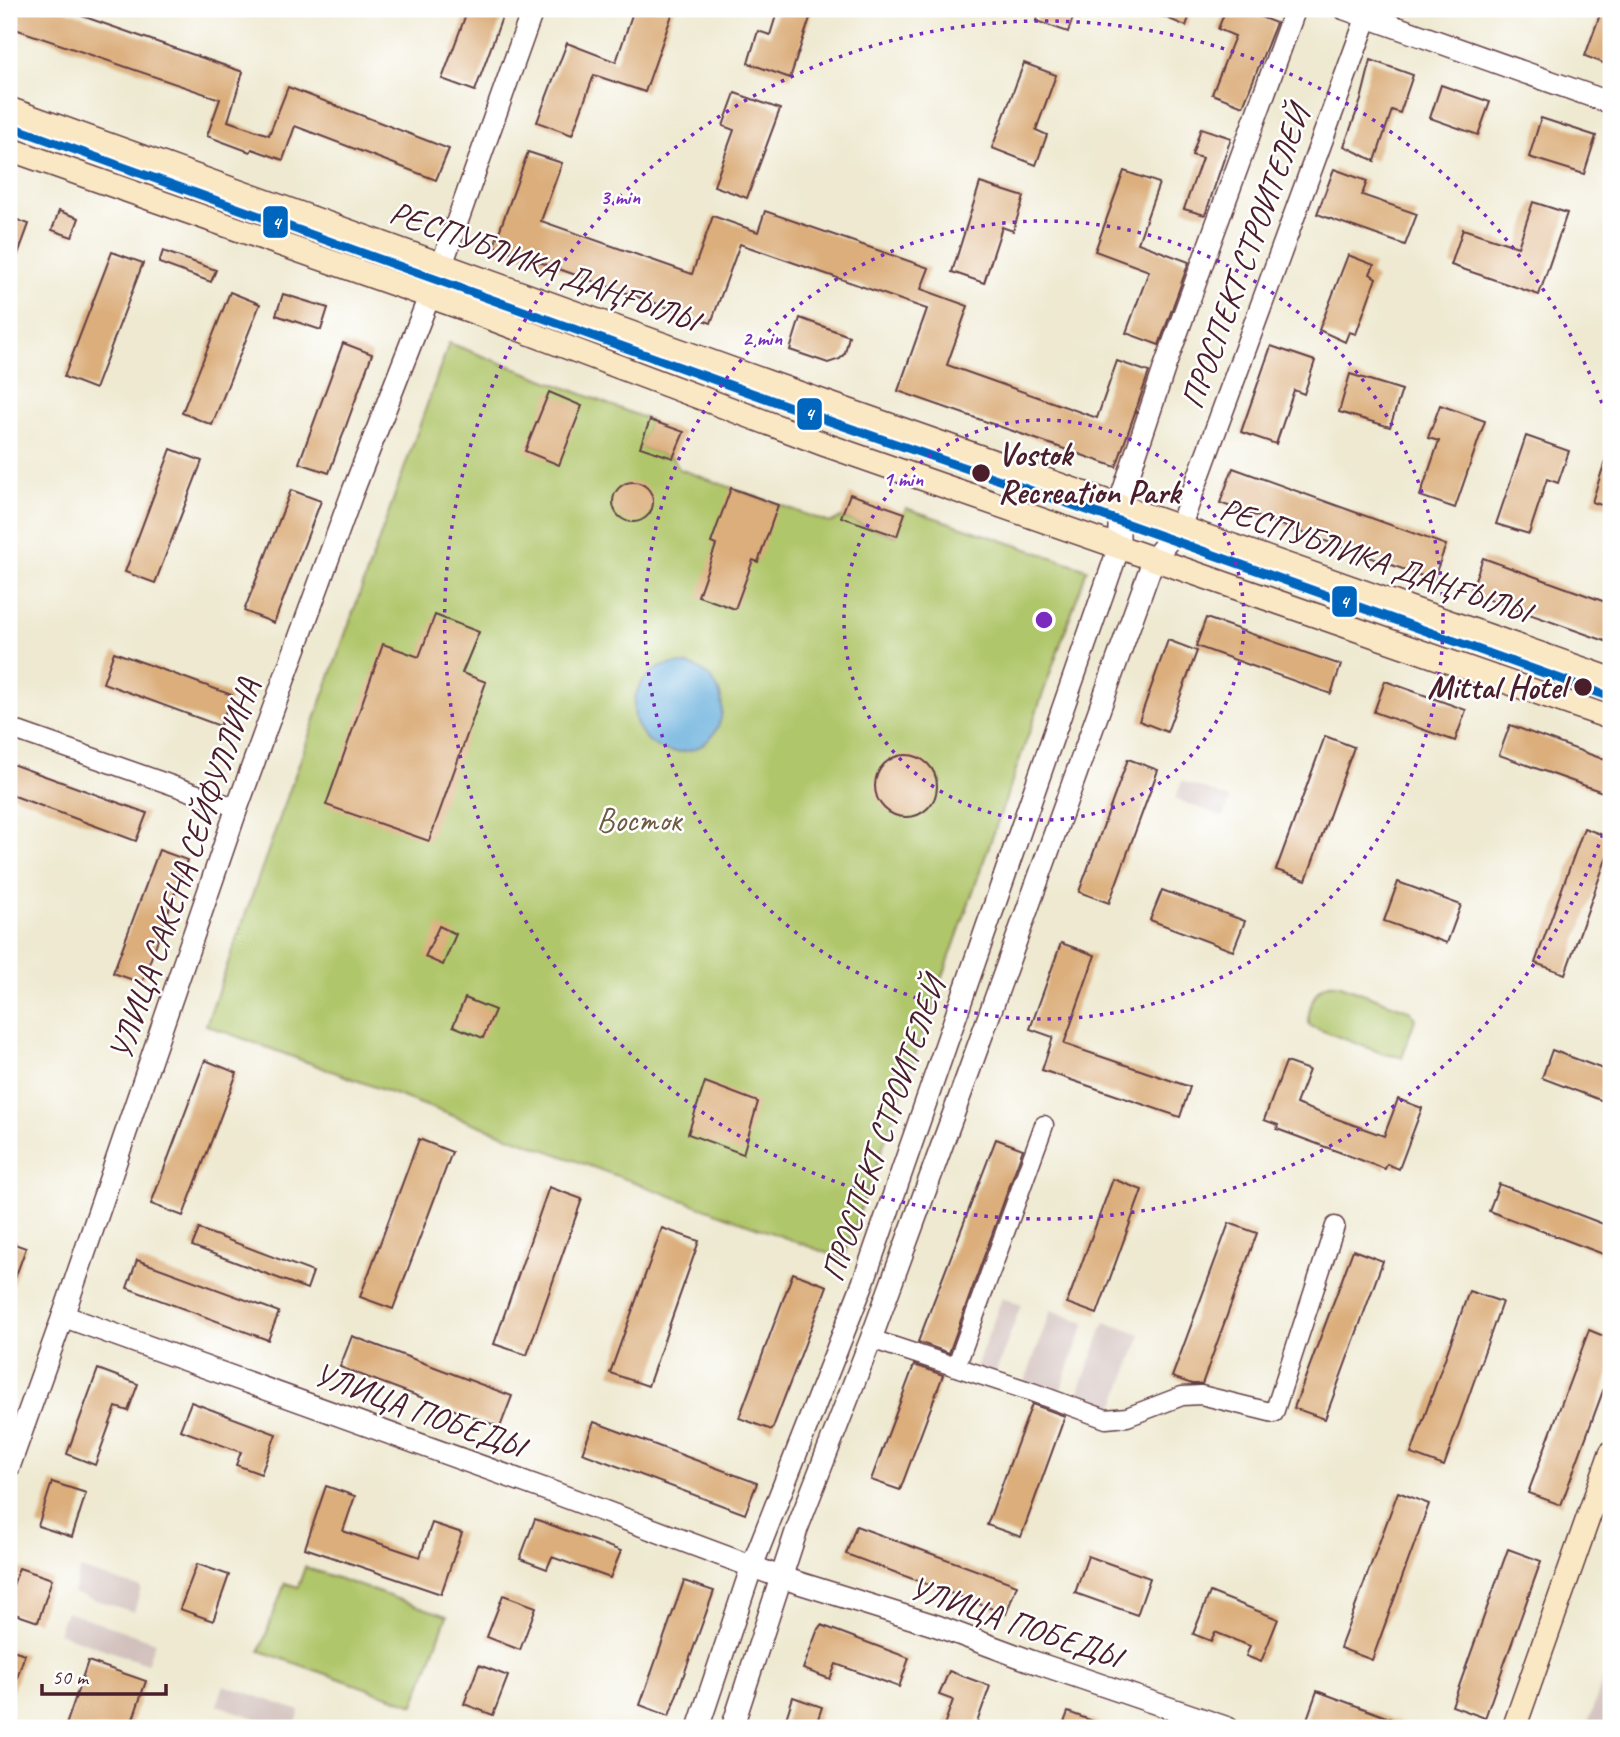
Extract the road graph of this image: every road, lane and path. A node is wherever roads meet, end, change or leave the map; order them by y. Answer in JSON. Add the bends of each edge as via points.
{"nodes":[{"id":1,"x":533,"y":9,"type":"edge"},
{"id":2,"x":1295,"y":9,"type":"edge"},
{"id":3,"x":1345,"y":9,"type":"edge"},
{"id":4,"x":1369,"y":12,"type":"edge"},
{"id":5,"x":1611,"y":103,"type":"edge"},
{"id":6,"x":9,"y":109,"type":"edge"},
{"id":7,"x":9,"y":149,"type":"edge"},
{"id":8,"x":442,"y":264,"type":"junction"},
{"id":9,"x":428,"y":296,"type":"junction"},
{"id":10,"x":1119,"y":504,"type":"junction"},
{"id":11,"x":1180,"y":527,"type":"junction"},
{"id":12,"x":1119,"y":547,"type":"junction"},
{"id":13,"x":1154,"y":558,"type":"junction"},
{"id":14,"x":1611,"y":678,"type":"edge"},
{"id":15,"x":1611,"y":718,"type":"edge"},
{"id":16,"x":9,"y":728,"type":"edge"},
{"id":17,"x":237,"y":808,"type":"junction"},
{"id":18,"x":1044,"y":1125,"type":"dead end"},
{"id":19,"x":1335,"y":1226,"type":"dead end"},
{"id":20,"x":63,"y":1316,"type":"junction"},
{"id":21,"x":871,"y":1339,"type":"junction"},
{"id":22,"x":960,"y":1356,"type":"dead end"},
{"id":23,"x":1611,"y":1453,"type":"edge"},
{"id":24,"x":9,"y":1467,"type":"edge"},
{"id":25,"x":752,"y":1566,"type":"junction"},
{"id":26,"x":780,"y":1577,"type":"junction"},
{"id":27,"x":698,"y":1728,"type":"edge"},
{"id":28,"x":732,"y":1728,"type":"edge"},
{"id":29,"x":1228,"y":1728,"type":"edge"},
{"id":30,"x":1514,"y":1728,"type":"edge"}],
"edges":[{"from":1,"to":8,"type":"street"},
{"from":2,"to":10,"type":"street","name":"ПРОСПЕКТ СТРОИТЕЛЕЙ"},
{"from":3,"to":4,"type":"street"},
{"from":4,"to":5,"type":"street"},
{"from":4,"to":11,"type":"street","name":"ПРОСПЕКТ СТРОИТЕЛЕЙ"},
{"from":6,"to":8,"type":"main road","name":"РЕСПУБЛИКА ДАҢҒЫЛЫ"},
{"from":7,"to":9,"type":"main road","name":"РЕСПУБЛИКА ДАҢҒЫЛЫ"},
{"from":8,"to":9,"type":"street","name":"УЛИЦА САКЕНА СЕЙФУЛЛИНА"},
{"from":8,"to":10,"type":"main road","name":"РЕСПУБЛИКА ДАҢҒЫЛЫ"},
{"from":9,"to":12,"type":"main road","name":"РЕСПУБЛИКА ДАҢҒЫЛЫ","via":[[827,445]]},
{"from":9,"to":17,"type":"street","name":"УЛИЦА САКЕНА СЕЙФУЛЛИНА"},
{"from":10,"to":11,"type":"main road","name":"РЕСПУБЛИКА ДАҢҒЫЛЫ"},
{"from":10,"to":12,"type":"street","name":"ПРОСПЕКТ СТРОИТЕЛЕЙ"},
{"from":11,"to":13,"type":"street","name":"ПРОСПЕКТ СТРОИТЕЛЕЙ"},
{"from":11,"to":14,"type":"main road","name":"РЕСПУБЛИКА ДАҢҒЫЛЫ"},
{"from":12,"to":13,"type":"main road","name":"РЕСПУБЛИКА ДАҢҒЫЛЫ"},
{"from":12,"to":25,"type":"street","name":"ПРОСПЕКТ СТРОИТЕЛЕЙ","via":[[863,1283]]},
{"from":13,"to":15,"type":"main road","name":"РЕСПУБЛИКА ДАҢҒЫЛЫ"},
{"from":13,"to":21,"type":"street","name":"ПРОСПЕКТ СТРОИТЕЛЕЙ"},
{"from":16,"to":17,"type":"street"},
{"from":17,"to":20,"type":"street","name":"УЛИЦА САКЕНА СЕЙФУЛЛИНА"},
{"from":18,"to":22,"type":"street"},
{"from":19,"to":21,"type":"street","via":[[1274,1413],[1201,1395],[1182,1396],[1127,1417],[1106,1419]]},
{"from":20,"to":24,"type":"street","name":"УЛИЦА САКЕНА СЕЙФУЛЛИНА"},
{"from":20,"to":25,"type":"street","name":"УЛИЦА ПОБЕДЫ"},
{"from":21,"to":26,"type":"street","name":"ПРОСПЕКТ СТРОИТЕЛЕЙ"},
{"from":23,"to":30,"type":"main road"},
{"from":25,"to":26,"type":"street","name":"УЛИЦА ПОБЕДЫ"},
{"from":25,"to":27,"type":"street","name":"ПРОСПЕКТ СТРОИТЕЛЕЙ"},
{"from":26,"to":28,"type":"street","name":"ПРОСПЕКТ СТРОИТЕЛЕЙ"},
{"from":26,"to":29,"type":"street","name":"УЛИЦА ПОБЕДЫ","via":[[937,1626]]}]}
